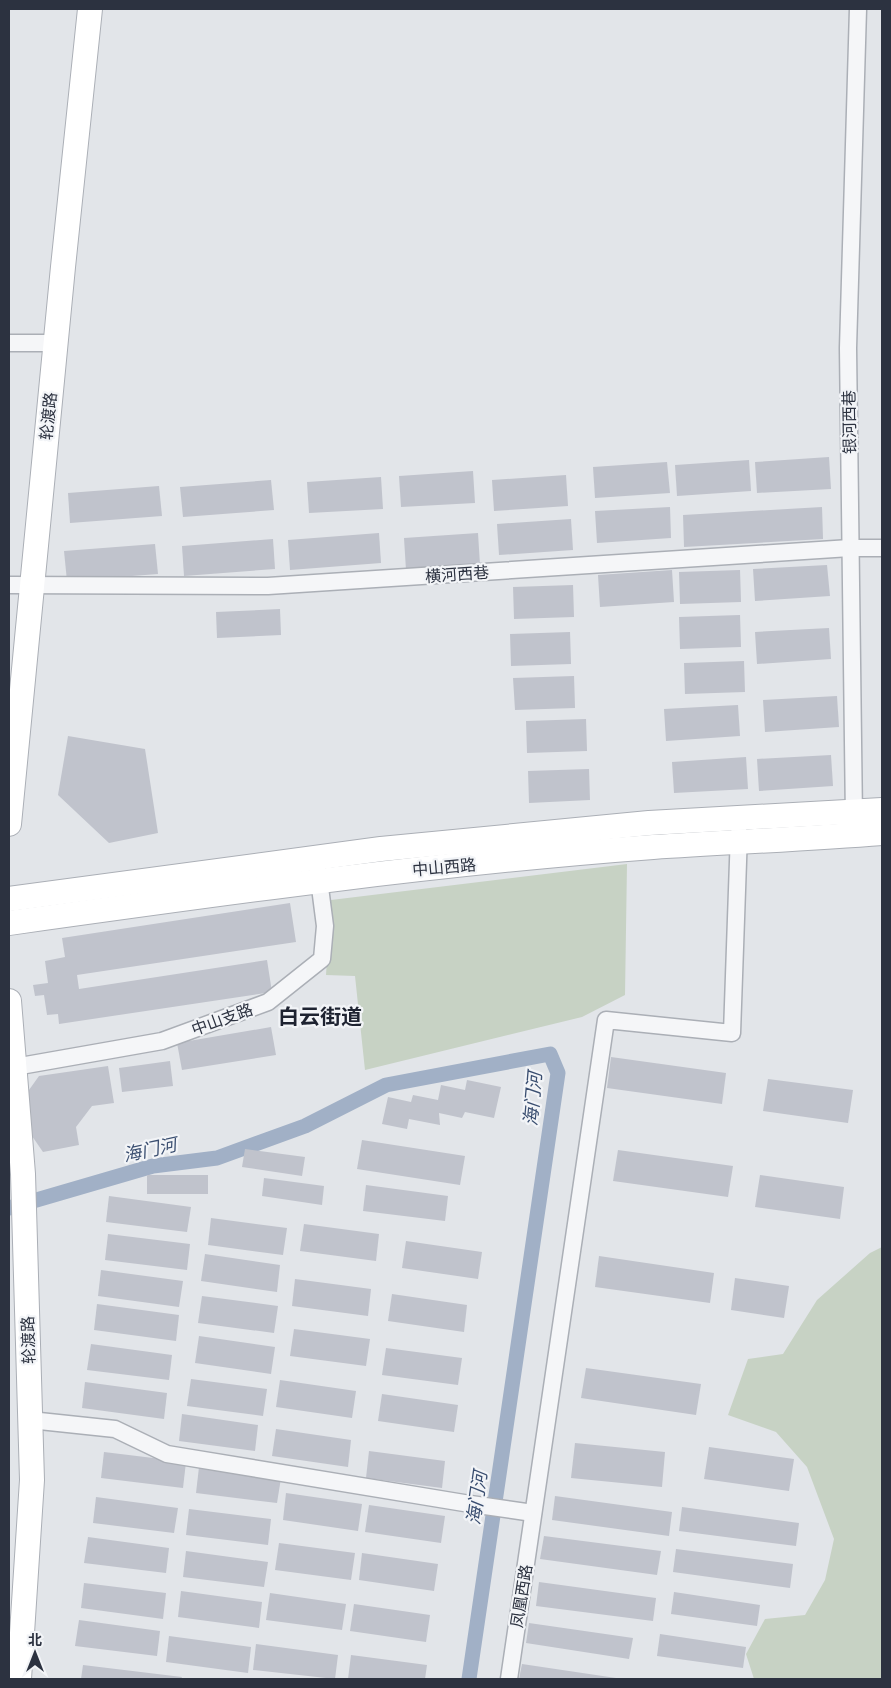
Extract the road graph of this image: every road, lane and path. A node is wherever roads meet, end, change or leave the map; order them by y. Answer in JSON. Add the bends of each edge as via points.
{"nodes":[{"id":1,"x":90,"y":9,"type":"edge"},
{"id":2,"x":858,"y":9,"type":"edge"},
{"id":3,"x":9,"y":343,"type":"edge"},
{"id":4,"x":55,"y":343,"type":"junction"},
{"id":5,"x":850,"y":548,"type":"junction"},
{"id":6,"x":882,"y":548,"type":"edge"},
{"id":7,"x":20,"y":585,"type":"edge"},
{"id":8,"x":882,"y":810,"type":"edge"},
{"id":9,"x":740,"y":818,"type":"junction"},
{"id":10,"x":9,"y":824,"type":"edge"},
{"id":11,"x":854,"y":824,"type":"junction"},
{"id":12,"x":882,"y":833,"type":"edge"},
{"id":13,"x":738,"y":842,"type":"junction"},
{"id":14,"x":316,"y":858,"type":"junction"},
{"id":15,"x":320,"y":881,"type":"junction"},
{"id":16,"x":9,"y":899,"type":"edge"},
{"id":17,"x":9,"y":923,"type":"edge"},
{"id":18,"x":9,"y":1001,"type":"edge"},
{"id":19,"x":12,"y":1068,"type":"edge"},
{"id":20,"x":30,"y":1420,"type":"junction"},
{"id":21,"x":529,"y":1512,"type":"junction"},
{"id":22,"x":19,"y":1679,"type":"edge"},
{"id":23,"x":508,"y":1679,"type":"edge"}],
"edges":[{"from":1,"to":4,"type":"main road","name":"轮渡路"},
{"from":2,"to":5,"type":"street","name":"银河西巷","via":[[848,348]]},
{"from":3,"to":4,"type":"street"},
{"from":4,"to":7,"type":"main road","name":"轮渡路"},
{"from":5,"to":6,"type":"street","name":"横河西巷"},
{"from":5,"to":7,"type":"street","name":"横河西巷","via":[[268,586]]},
{"from":5,"to":11,"type":"street","name":"银河西巷"},
{"from":7,"to":10,"type":"main road","name":"轮渡路"},
{"from":8,"to":11,"type":"main road","name":"中山西路"},
{"from":9,"to":11,"type":"main road","name":"中山西路"},
{"from":9,"to":13,"type":"street"},
{"from":9,"to":14,"type":"main road","name":"中山西路","via":[[639,824]]},
{"from":11,"to":12,"type":"main road","name":"中山西路"},
{"from":11,"to":13,"type":"main road","name":"中山西路"},
{"from":13,"to":15,"type":"main road","name":"中山西路","via":[[623,850]]},
{"from":13,"to":21,"type":"street","name":"凤凰西路","via":[[732,1033],[606,1020]]},
{"from":14,"to":15,"type":"street","name":"中山支路"},
{"from":14,"to":16,"type":"main road","name":"中山西路"},
{"from":15,"to":17,"type":"main road","name":"中山西路"},
{"from":15,"to":19,"type":"street","name":"中山支路","via":[[325,926],[322,959],[268,1002],[162,1041]]},
{"from":18,"to":19,"type":"main road","name":"轮渡路"},
{"from":19,"to":20,"type":"main road","name":"轮渡路","via":[[23,1174]]},
{"from":20,"to":21,"type":"street","via":[[115,1429],[167,1454]]},
{"from":20,"to":22,"type":"main road","name":"轮渡路","via":[[32,1480]]},
{"from":21,"to":23,"type":"street","name":"凤凰西路"}]}
